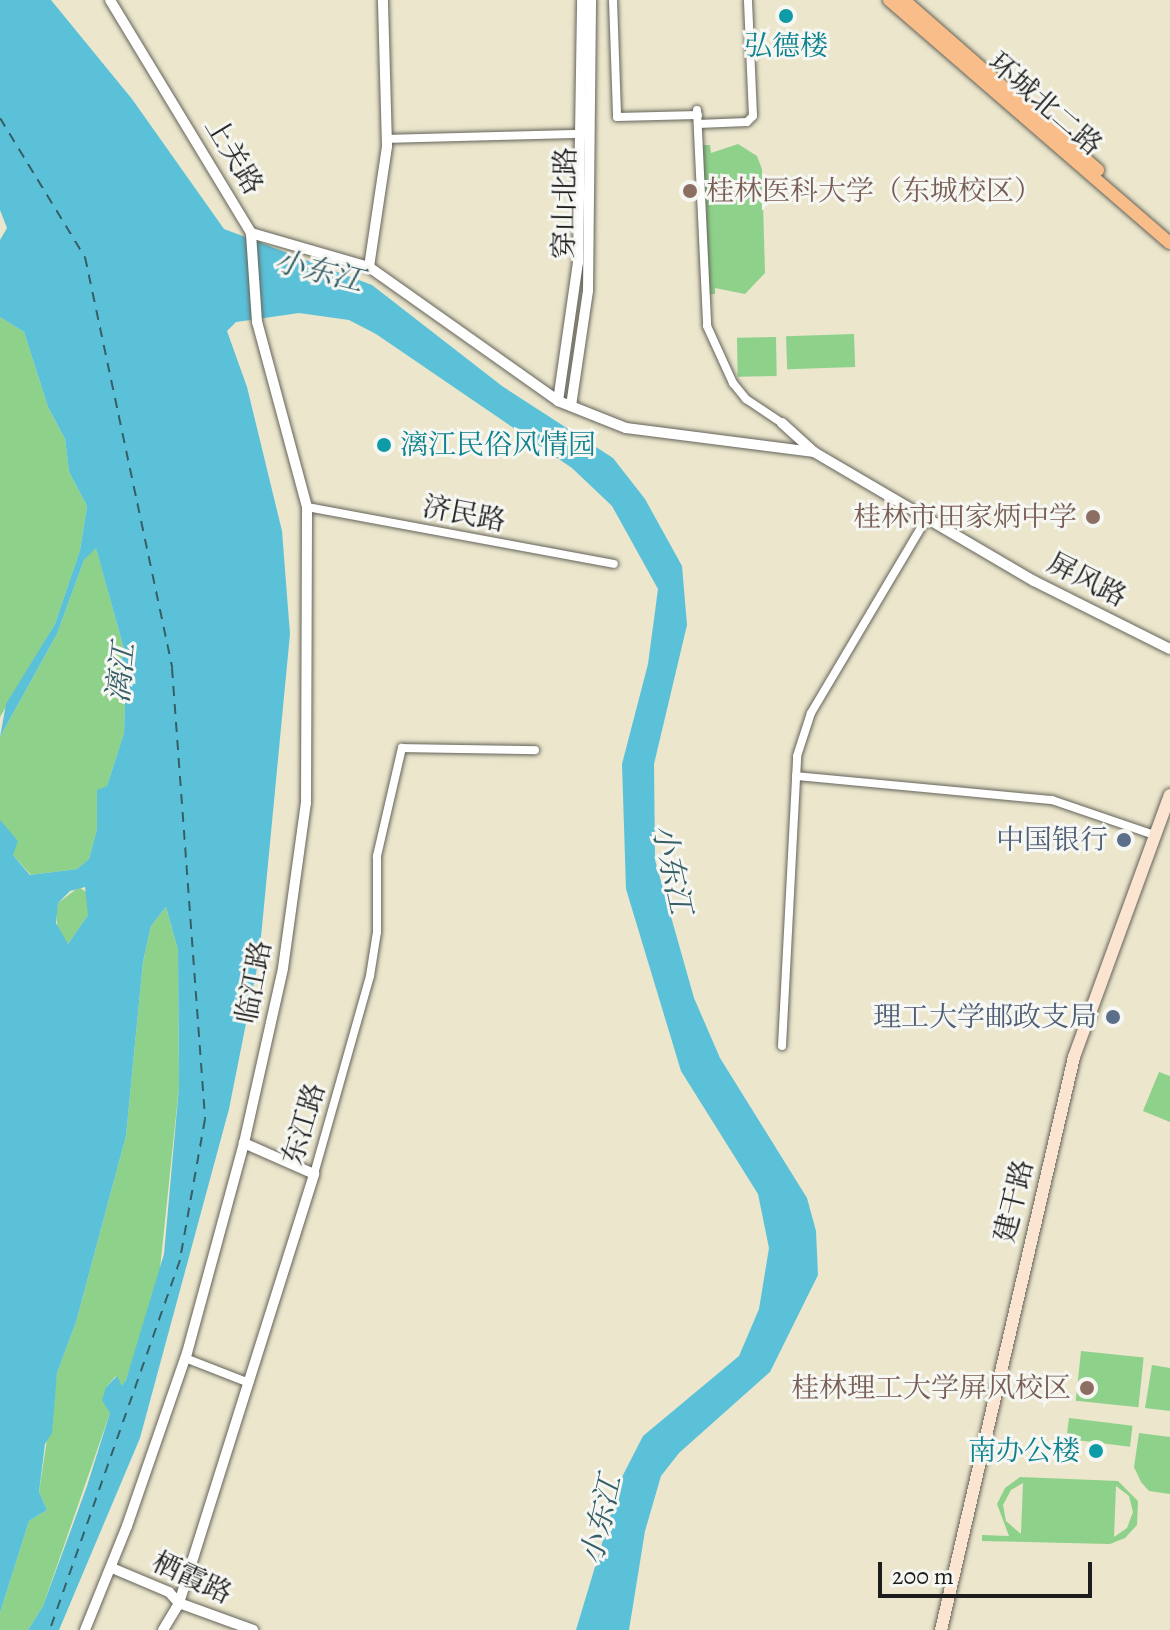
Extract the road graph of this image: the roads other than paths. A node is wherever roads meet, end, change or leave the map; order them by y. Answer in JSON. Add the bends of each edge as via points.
{"nodes":[{"id":1,"x":110,"y":0,"type":"edge"},
{"id":2,"x":383,"y":0,"type":"edge"},
{"id":3,"x":582,"y":0,"type":"edge"},
{"id":4,"x":591,"y":0,"type":"edge"},
{"id":5,"x":613,"y":0,"type":"edge"},
{"id":6,"x":748,"y":0,"type":"edge"},
{"id":7,"x":889,"y":0,"type":"edge"},
{"id":8,"x":904,"y":0,"type":"edge"},
{"id":9,"x":698,"y":116,"type":"junction"},
{"id":10,"x":579,"y":134,"type":"junction"},
{"id":11,"x":387,"y":139,"type":"junction"},
{"id":12,"x":251,"y":233,"type":"junction"},
{"id":13,"x":1170,"y":233,"type":"edge"},
{"id":14,"x":1170,"y":243,"type":"edge"},
{"id":15,"x":369,"y":267,"type":"junction"},
{"id":16,"x":558,"y":401,"type":"junction"},
{"id":17,"x":571,"y":406,"type":"junction"},
{"id":18,"x":782,"y":423,"type":"joint"},
{"id":19,"x":814,"y":452,"type":"junction"},
{"id":20,"x":307,"y":507,"type":"junction"},
{"id":21,"x":927,"y":518,"type":"junction"},
{"id":22,"x":614,"y":564,"type":"dead end"},
{"id":23,"x":1170,"y":649,"type":"edge"},
{"id":24,"x":535,"y":750,"type":"dead end"},
{"id":25,"x":796,"y":776,"type":"junction"},
{"id":26,"x":1170,"y":795,"type":"edge"},
{"id":27,"x":1154,"y":835,"type":"junction"},
{"id":28,"x":782,"y":1046,"type":"dead end"},
{"id":29,"x":244,"y":1143,"type":"junction"},
{"id":30,"x":314,"y":1174,"type":"junction"},
{"id":31,"x":185,"y":1358,"type":"junction"},
{"id":32,"x":249,"y":1383,"type":"junction"},
{"id":33,"x":112,"y":1568,"type":"junction"},
{"id":34,"x":178,"y":1605,"type":"junction"},
{"id":35,"x":85,"y":1630,"type":"edge"},
{"id":36,"x":163,"y":1630,"type":"edge"},
{"id":37,"x":240,"y":1630,"type":"edge"},
{"id":38,"x":253,"y":1630,"type":"edge"},
{"id":39,"x":941,"y":1630,"type":"edge"}],
"edges":[{"from":1,"to":12,"type":"street","name":"上关路"},
{"from":2,"to":11,"type":"street"},
{"from":3,"to":10,"type":"street","name":"穿山北路"},
{"from":4,"to":17,"type":"street","name":"穿山北路","via":[[588,291]]},
{"from":5,"to":9,"type":"street","via":[[617,117]]},
{"from":6,"to":9,"type":"street","via":[[753,116],[747,122]]},
{"from":7,"to":14,"type":"main road","name":"环城北二路"},
{"from":8,"to":13,"type":"main road","name":"环城北二路"},
{"from":9,"to":18,"type":"street","via":[[707,326],[733,383],[746,399]]},
{"from":10,"to":11,"type":"street"},
{"from":10,"to":16,"type":"street","name":"穿山北路","via":[[578,262]]},
{"from":11,"to":15,"type":"street"},
{"from":12,"to":15,"type":"street","name":"上关路"},
{"from":12,"to":20,"type":"street","name":"临江路","via":[[257,322]]},
{"from":15,"to":16,"type":"street","name":"上关路"},
{"from":16,"to":17,"type":"street","name":"上关路"},
{"from":17,"to":19,"type":"street","name":"上关路","via":[[652,434]]},
{"from":18,"to":19,"type":"street","name":"屏风路"},
{"from":19,"to":21,"type":"street","name":"屏风路"},
{"from":20,"to":22,"type":"street","name":"济民路"},
{"from":20,"to":29,"type":"street","name":"临江路","via":[[306,803],[283,968]]},
{"from":21,"to":23,"type":"street","name":"屏风路","via":[[1034,581]]},
{"from":21,"to":25,"type":"street","via":[[811,713]]},
{"from":24,"to":30,"type":"street","name":"东江路","via":[[402,748],[377,856],[377,932],[370,976]]},
{"from":25,"to":27,"type":"street","via":[[1052,800]]},
{"from":25,"to":28,"type":"street"},
{"from":26,"to":27,"type":"main road","name":"建干路"},
{"from":27,"to":39,"type":"main road","name":"建干路","via":[[1070,1072]]},
{"from":29,"to":30,"type":"street"},
{"from":29,"to":31,"type":"street","name":"临江路"},
{"from":30,"to":32,"type":"street","name":"东江路"},
{"from":31,"to":32,"type":"street"},
{"from":31,"to":33,"type":"street","name":"临江路"},
{"from":32,"to":34,"type":"street","name":"东江路"},
{"from":33,"to":34,"type":"street","name":"栖霞路","via":[[169,1592]]},
{"from":33,"to":35,"type":"street","name":"临江路"},
{"from":34,"to":36,"type":"street","name":"东江路"},
{"from":34,"to":37,"type":"street","name":"栖霞路"},
{"from":34,"to":38,"type":"street","name":"栖霞路"}]}
